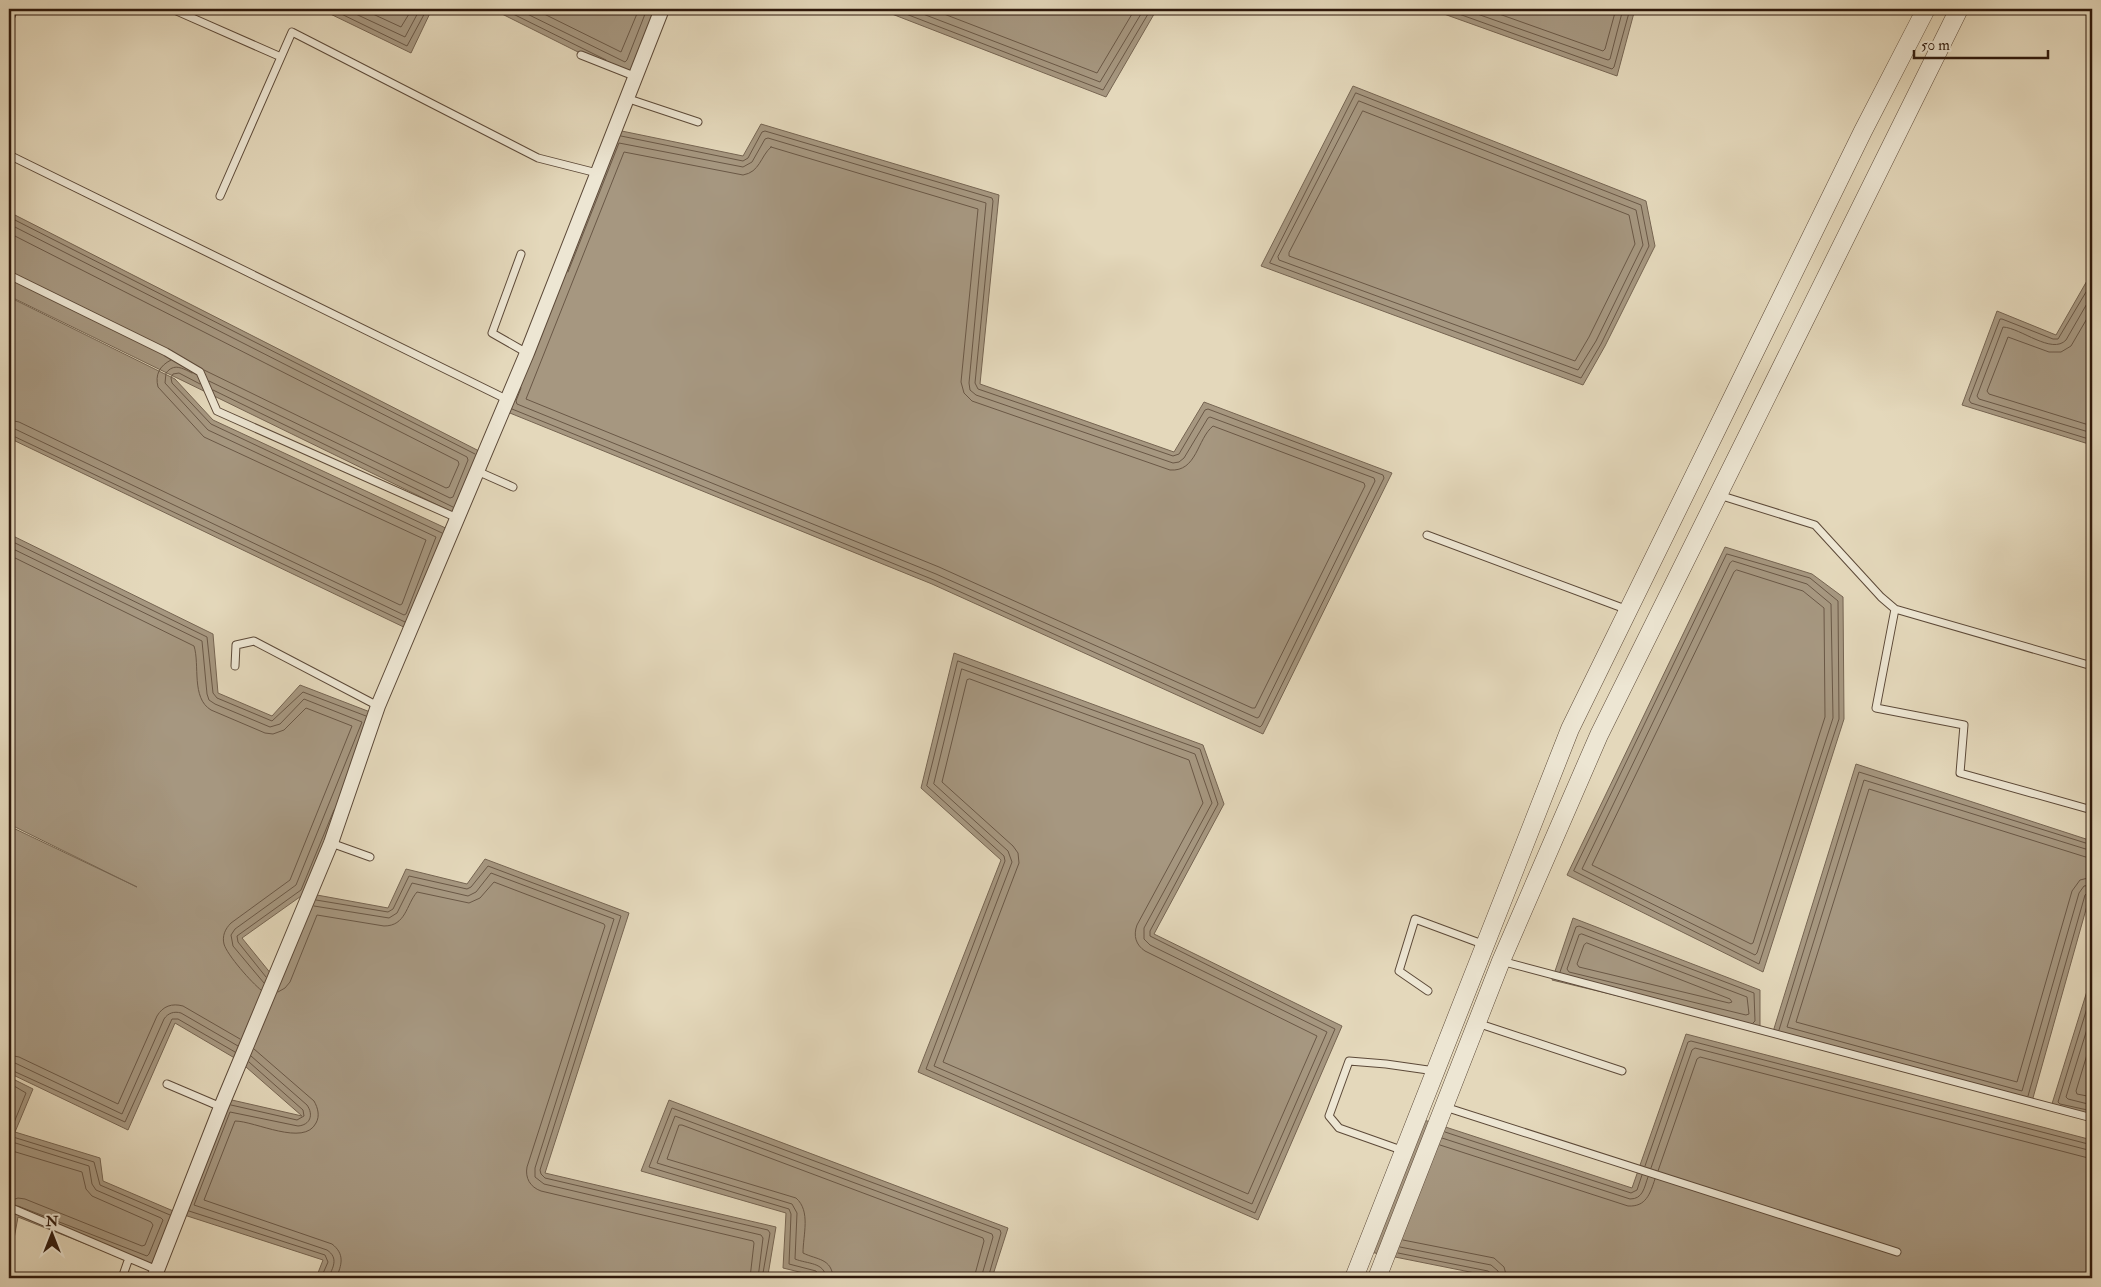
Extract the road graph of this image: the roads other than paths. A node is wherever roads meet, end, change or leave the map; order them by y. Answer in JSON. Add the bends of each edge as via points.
{"nodes":[{"id":1,"x":14,"y":9,"type":"edge"},
{"id":2,"x":172,"y":9,"type":"edge"},
{"id":3,"x":662,"y":9,"type":"edge"},
{"id":4,"x":1926,"y":9,"type":"edge"},
{"id":5,"x":1960,"y":9,"type":"edge"},
{"id":6,"x":9,"y":21,"type":"edge"},
{"id":7,"x":581,"y":55,"type":"dead end"},
{"id":8,"x":281,"y":57,"type":"junction"},
{"id":9,"x":634,"y":76,"type":"junction"},
{"id":10,"x":626,"y":98,"type":"junction"},
{"id":11,"x":698,"y":122,"type":"dead end"},
{"id":12,"x":9,"y":154,"type":"edge"},
{"id":13,"x":597,"y":173,"type":"junction"},
{"id":14,"x":220,"y":196,"type":"dead end"},
{"id":15,"x":521,"y":254,"type":"dead end"},
{"id":16,"x":9,"y":275,"type":"edge"},
{"id":17,"x":527,"y":353,"type":"junction"},
{"id":18,"x":506,"y":400,"type":"junction"},
{"id":19,"x":476,"y":471,"type":"junction"},
{"id":20,"x":513,"y":487,"type":"dead end"},
{"id":21,"x":1720,"y":495,"type":"junction"},
{"id":22,"x":457,"y":518,"type":"junction"},
{"id":23,"x":1427,"y":536,"type":"dead end"},
{"id":24,"x":1894,"y":608,"type":"junction"},
{"id":25,"x":1628,"y":610,"type":"junction"},
{"id":26,"x":235,"y":666,"type":"dead end"},
{"id":27,"x":2092,"y":666,"type":"edge"},
{"id":28,"x":378,"y":706,"type":"junction"},
{"id":29,"x":2092,"y":810,"type":"edge"},
{"id":30,"x":331,"y":843,"type":"junction"},
{"id":31,"x":370,"y":857,"type":"dead end"},
{"id":32,"x":1485,"y":945,"type":"junction"},
{"id":33,"x":1501,"y":961,"type":"junction"},
{"id":34,"x":1428,"y":991,"type":"dead end"},
{"id":35,"x":1476,"y":1023,"type":"junction"},
{"id":36,"x":1435,"y":1071,"type":"junction"},
{"id":37,"x":1622,"y":1071,"type":"dead end"},
{"id":38,"x":167,"y":1084,"type":"dead end"},
{"id":39,"x":1443,"y":1106,"type":"junction"},
{"id":40,"x":222,"y":1108,"type":"junction"},
{"id":41,"x":2092,"y":1118,"type":"edge"},
{"id":42,"x":1404,"y":1151,"type":"junction"},
{"id":43,"x":9,"y":1208,"type":"edge"},
{"id":44,"x":1897,"y":1252,"type":"dead end"},
{"id":45,"x":129,"y":1258,"type":"junction"},
{"id":46,"x":156,"y":1274,"type":"edge"},
{"id":47,"x":122,"y":1278,"type":"edge"},
{"id":48,"x":1354,"y":1278,"type":"edge"},
{"id":49,"x":1376,"y":1278,"type":"edge"}],
"edges":[{"from":1,"to":6,"type":"lane"},
{"from":2,"to":8,"type":"lane"},
{"from":3,"to":9,"type":"street"},
{"from":4,"to":25,"type":"street"},
{"from":5,"to":21,"type":"street"},
{"from":7,"to":9,"type":"lane"},
{"from":8,"to":13,"type":"lane","via":[[292,32],[538,158]]},
{"from":8,"to":14,"type":"lane"},
{"from":9,"to":10,"type":"street"},
{"from":10,"to":11,"type":"lane"},
{"from":10,"to":13,"type":"street"},
{"from":12,"to":18,"type":"lane"},
{"from":13,"to":17,"type":"street"},
{"from":15,"to":17,"type":"lane","via":[[492,334]]},
{"from":16,"to":22,"type":"lane","via":[[200,372],[217,411]]},
{"from":17,"to":18,"type":"street"},
{"from":18,"to":19,"type":"street"},
{"from":19,"to":20,"type":"lane"},
{"from":19,"to":22,"type":"street"},
{"from":21,"to":24,"type":"lane","via":[[1815,524]]},
{"from":21,"to":33,"type":"street","via":[[1599,734]]},
{"from":22,"to":28,"type":"street"},
{"from":23,"to":25,"type":"lane"},
{"from":24,"to":27,"type":"lane"},
{"from":24,"to":29,"type":"lane","via":[[1876,708],[1964,725],[1960,773]]},
{"from":25,"to":32,"type":"street","via":[[1570,729]]},
{"from":26,"to":28,"type":"lane","via":[[236,645],[254,641]]},
{"from":28,"to":30,"type":"street"},
{"from":30,"to":31,"type":"lane"},
{"from":30,"to":40,"type":"street"},
{"from":32,"to":34,"type":"lane","via":[[1415,919],[1399,970]]},
{"from":32,"to":36,"type":"street"},
{"from":33,"to":35,"type":"street"},
{"from":33,"to":41,"type":"lane"},
{"from":35,"to":37,"type":"lane"},
{"from":35,"to":39,"type":"street"},
{"from":36,"to":42,"type":"street"},
{"from":36,"to":42,"type":"lane","via":[[1349,1061],[1329,1116],[1339,1128]]},
{"from":38,"to":40,"type":"lane"},
{"from":39,"to":44,"type":"lane"},
{"from":39,"to":49,"type":"street"},
{"from":40,"to":46,"type":"street"},
{"from":42,"to":48,"type":"street"},
{"from":43,"to":45,"type":"lane"},
{"from":45,"to":46,"type":"lane"},
{"from":45,"to":47,"type":"lane"}]}
